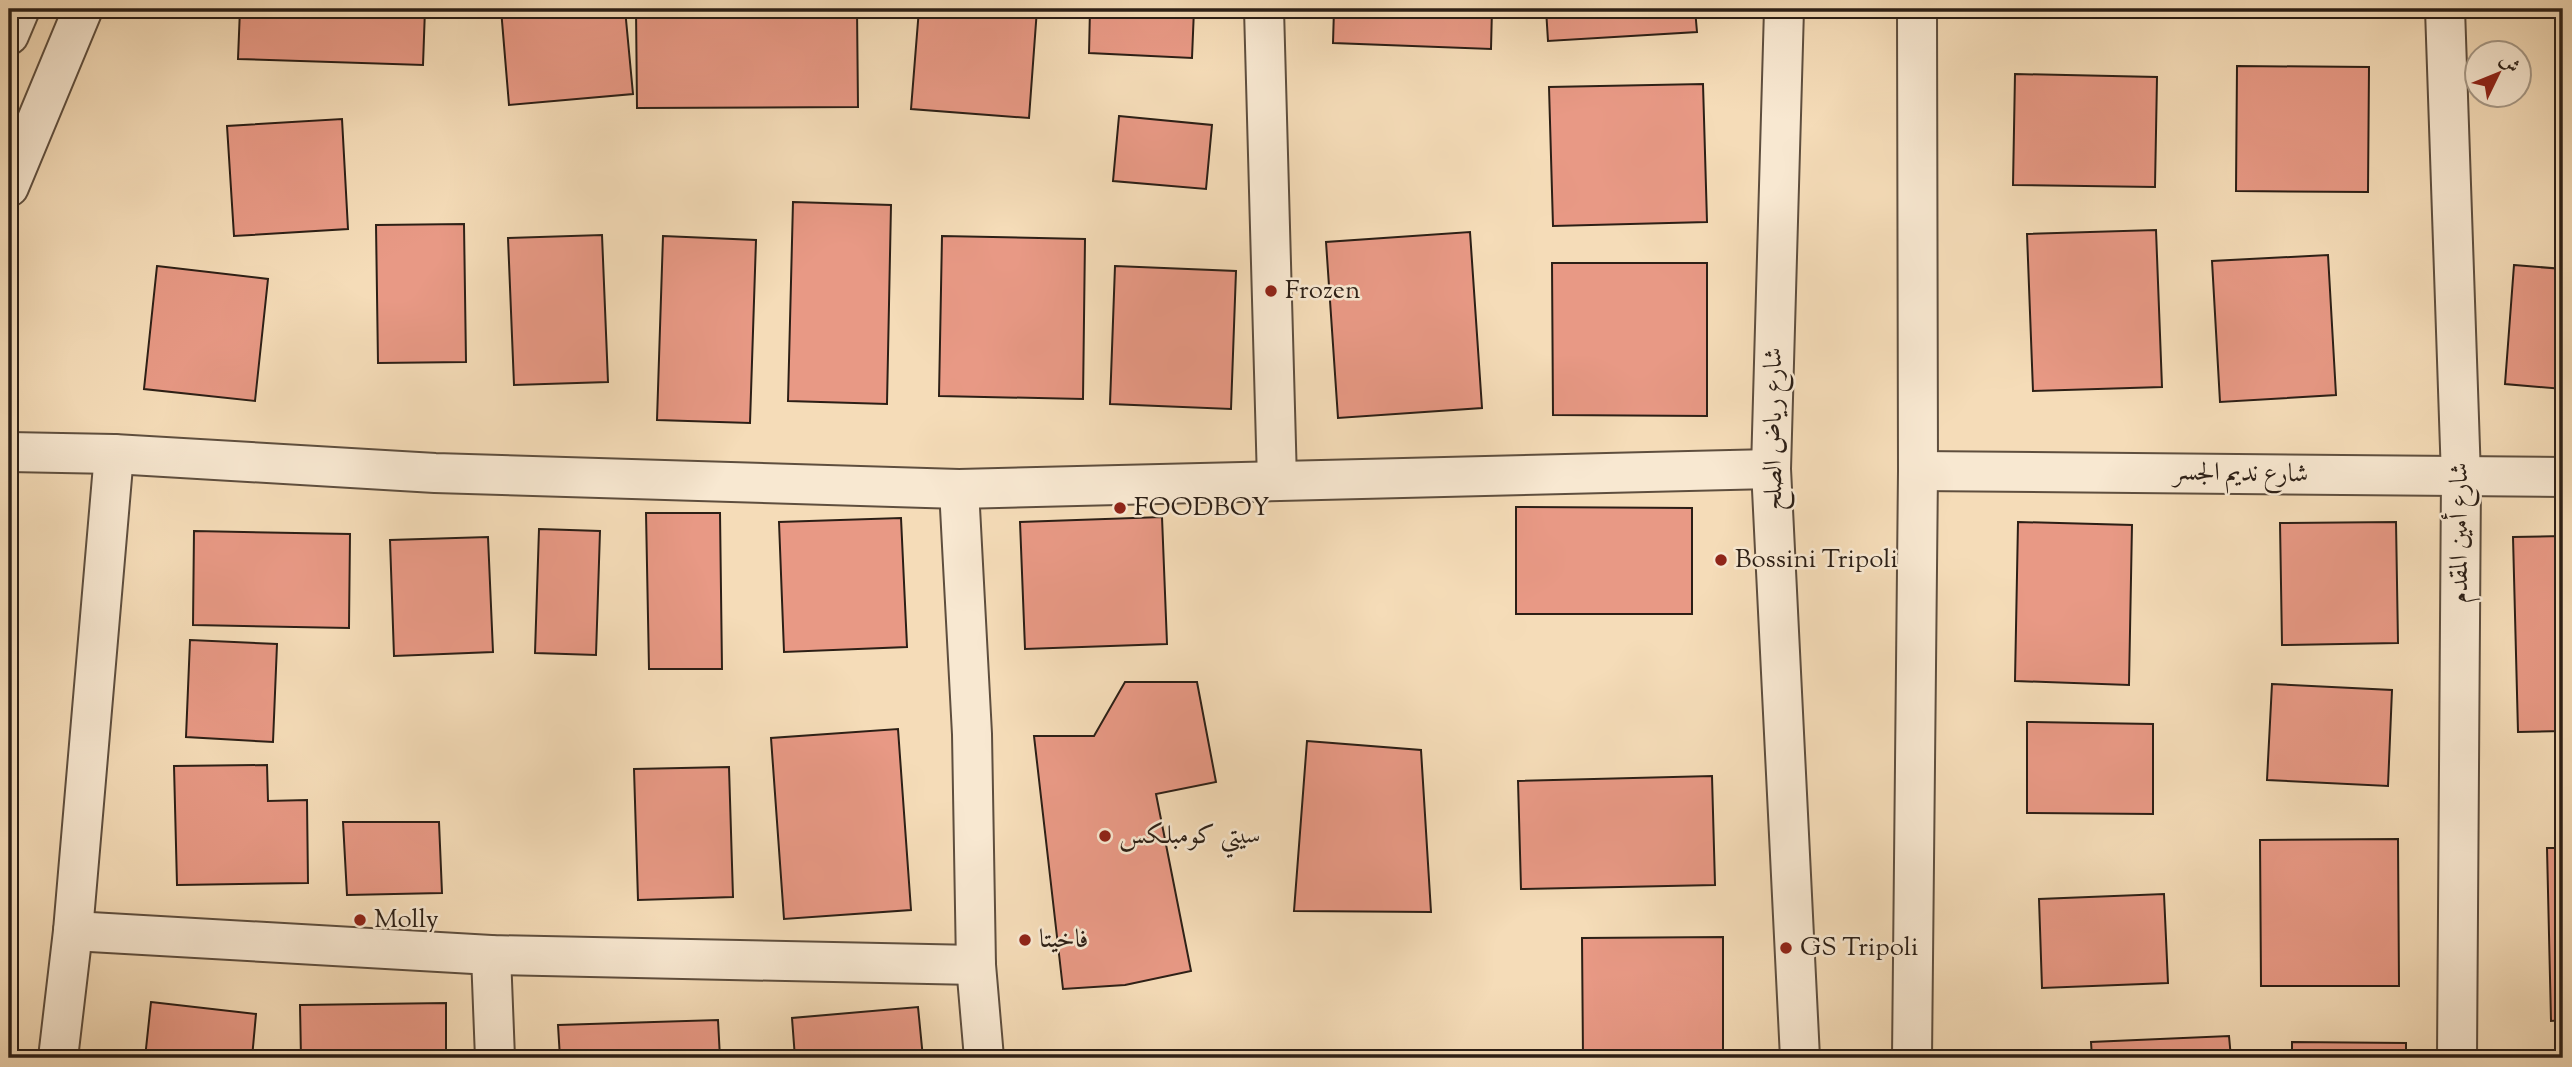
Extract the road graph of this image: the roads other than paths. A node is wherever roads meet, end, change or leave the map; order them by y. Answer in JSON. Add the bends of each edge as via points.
{"nodes":[{"id":1,"x":20,"y":9,"type":"edge"},
{"id":2,"x":83,"y":9,"type":"edge"},
{"id":3,"x":1264,"y":9,"type":"edge"},
{"id":4,"x":1784,"y":9,"type":"edge"},
{"id":5,"x":1917,"y":9,"type":"edge"},
{"id":6,"x":2445,"y":9,"type":"edge"},
{"id":7,"x":9,"y":35,"type":"edge"},
{"id":8,"x":9,"y":187,"type":"edge"},
{"id":9,"x":9,"y":452,"type":"edge"},
{"id":10,"x":114,"y":454,"type":"junction"},
{"id":11,"x":1771,"y":469,"type":"junction"},
{"id":12,"x":1918,"y":471,"type":"junction"},
{"id":13,"x":2461,"y":477,"type":"junction"},
{"id":14,"x":2563,"y":477,"type":"edge"},
{"id":15,"x":1277,"y":481,"type":"junction"},
{"id":16,"x":959,"y":489,"type":"junction"},
{"id":17,"x":73,"y":931,"type":"junction"},
{"id":18,"x":491,"y":955,"type":"junction"},
{"id":19,"x":976,"y":965,"type":"junction"},
{"id":20,"x":58,"y":1058,"type":"edge"},
{"id":21,"x":495,"y":1058,"type":"edge"},
{"id":22,"x":984,"y":1058,"type":"edge"},
{"id":23,"x":1800,"y":1058,"type":"edge"},
{"id":24,"x":1912,"y":1058,"type":"edge"},
{"id":25,"x":2457,"y":1058,"type":"edge"}],
"edges":[{"from":1,"to":7,"type":"street"},
{"from":2,"to":8,"type":"street"},
{"from":3,"to":15,"type":"street"},
{"from":4,"to":11,"type":"street","name":"شارع رياض الصلح"},
{"from":5,"to":12,"type":"street"},
{"from":6,"to":13,"type":"street","name":"شارع أمين المقدم"},
{"from":9,"to":10,"type":"street"},
{"from":10,"to":16,"type":"street","via":[[435,472]]},
{"from":10,"to":17,"type":"street"},
{"from":11,"to":15,"type":"street"},
{"from":11,"to":23,"type":"street","name":"شارع رياض الصلح"},
{"from":12,"to":13,"type":"street","name":"شارع نديم الجسر"},
{"from":12,"to":24,"type":"street"},
{"from":13,"to":14,"type":"street","name":"شارع نديم الجسر"},
{"from":13,"to":25,"type":"street","name":"شارع أمين المقدم"},
{"from":15,"to":16,"type":"street"},
{"from":16,"to":19,"type":"street","via":[[972,734]]},
{"from":17,"to":18,"type":"street"},
{"from":17,"to":20,"type":"street"},
{"from":18,"to":19,"type":"street"},
{"from":18,"to":21,"type":"street"},
{"from":19,"to":22,"type":"street"}]}
